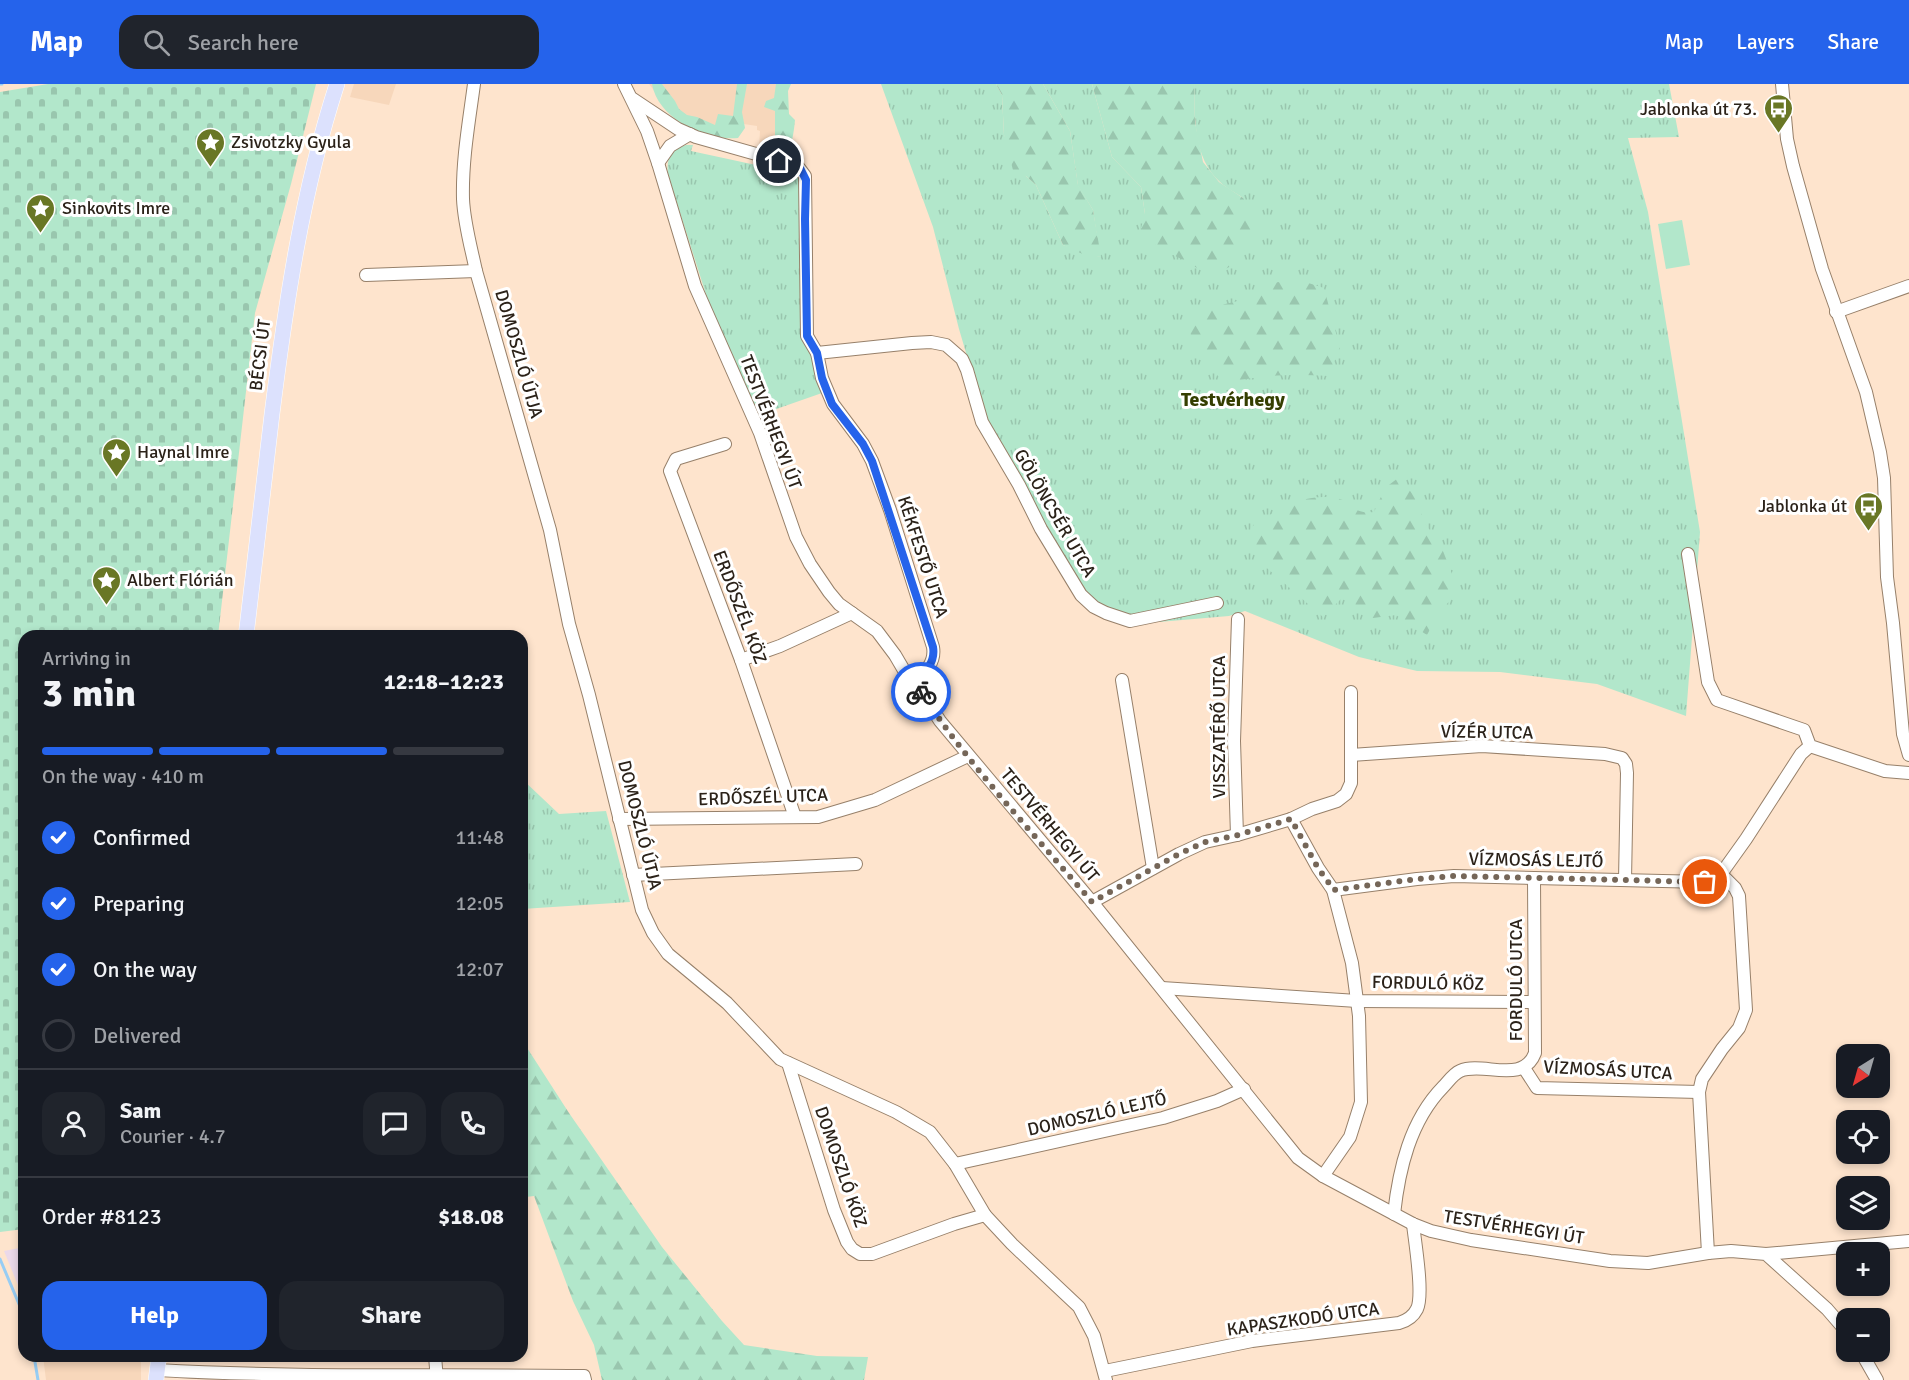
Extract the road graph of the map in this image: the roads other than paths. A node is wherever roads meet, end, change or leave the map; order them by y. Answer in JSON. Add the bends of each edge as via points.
{"nodes":[{"id":1,"x":337,"y":84,"type":"edge"},
{"id":2,"x":474,"y":84,"type":"edge"},
{"id":3,"x":624,"y":84,"type":"edge"},
{"id":4,"x":1782,"y":84,"type":"edge"},
{"id":5,"x":633,"y":99,"type":"junction"},
{"id":6,"x":690,"y":134,"type":"junction"},
{"id":7,"x":658,"y":163,"type":"junction"},
{"id":8,"x":476,"y":271,"type":"junction"},
{"id":9,"x":366,"y":275,"type":"dead end"},
{"id":10,"x":1909,"y":286,"type":"edge"},
{"id":11,"x":1836,"y":312,"type":"junction"},
{"id":12,"x":817,"y":353,"type":"junction"},
{"id":13,"x":725,"y":444,"type":"dead end"},
{"id":14,"x":1688,"y":554,"type":"dead end"},
{"id":15,"x":1217,"y":603,"type":"dead end"},
{"id":16,"x":852,"y":613,"type":"junction"},
{"id":17,"x":1238,"y":619,"type":"dead end"},
{"id":18,"x":247,"y":630,"type":"edge"},
{"id":19,"x":741,"y":660,"type":"junction"},
{"id":20,"x":1122,"y":680,"type":"dead end"},
{"id":21,"x":912,"y":684,"type":"junction"},
{"id":22,"x":1351,"y":692,"type":"dead end"},
{"id":23,"x":1810,"y":746,"type":"junction"},
{"id":24,"x":1351,"y":755,"type":"junction"},
{"id":25,"x":1909,"y":755,"type":"edge"},
{"id":26,"x":968,"y":756,"type":"junction"},
{"id":27,"x":1909,"y":773,"type":"edge"},
{"id":28,"x":795,"y":817,"type":"junction"},
{"id":29,"x":619,"y":819,"type":"junction"},
{"id":30,"x":1291,"y":819,"type":"junction"},
{"id":31,"x":1238,"y":835,"type":"junction"},
{"id":32,"x":856,"y":864,"type":"dead end"},
{"id":33,"x":1153,"y":868,"type":"junction"},
{"id":34,"x":1721,"y":874,"type":"junction"},
{"id":35,"x":633,"y":875,"type":"junction"},
{"id":36,"x":1534,"y":878,"type":"junction"},
{"id":37,"x":1625,"y":880,"type":"junction"},
{"id":38,"x":1334,"y":890,"type":"junction"},
{"id":39,"x":1092,"y":902,"type":"junction"},
{"id":40,"x":1162,"y":988,"type":"junction"},
{"id":41,"x":1357,"y":1001,"type":"junction"},
{"id":42,"x":1534,"y":1002,"type":"junction"},
{"id":43,"x":788,"y":1063,"type":"junction"},
{"id":44,"x":1524,"y":1068,"type":"junction"},
{"id":45,"x":1244,"y":1089,"type":"junction"},
{"id":46,"x":1699,"y":1092,"type":"junction"},
{"id":47,"x":955,"y":1164,"type":"junction"},
{"id":48,"x":1323,"y":1176,"type":"junction"},
{"id":49,"x":1394,"y":1214,"type":"junction"},
{"id":50,"x":985,"y":1215,"type":"junction"},
{"id":51,"x":1413,"y":1224,"type":"junction"},
{"id":52,"x":1909,"y":1241,"type":"edge"},
{"id":53,"x":1708,"y":1252,"type":"junction"},
{"id":54,"x":1766,"y":1254,"type":"junction"},
{"id":55,"x":1836,"y":1319,"type":"edge"},
{"id":56,"x":436,"y":1362,"type":"edge"},
{"id":57,"x":1867,"y":1362,"type":"edge"},
{"id":58,"x":157,"y":1369,"type":"edge"},
{"id":59,"x":1106,"y":1376,"type":"edge"},
{"id":60,"x":437,"y":1377,"type":"edge"},
{"id":61,"x":584,"y":1378,"type":"edge"},
{"id":62,"x":1877,"y":1380,"type":"edge"}],
"edges":[{"from":1,"to":18,"type":"main road","name":"BÉCSI ÚT","via":[[299,229]]},
{"from":2,"to":8,"type":"street","name":"DOMOSZLÓ ÚTJA","via":[[463,199]]},
{"from":3,"to":5,"type":"street","name":"TESTVÉRHEGYI ÚT"},
{"from":4,"to":11,"type":"street","via":[[1793,166]]},
{"from":5,"to":6,"type":"street","name":"KÉKFESTŐ UTCA"},
{"from":5,"to":7,"type":"street","name":"TESTVÉRHEGYI ÚT"},
{"from":6,"to":7,"type":"street","via":[[670,146]]},
{"from":6,"to":12,"type":"street","name":"KÉKFESTŐ UTCA","via":[[791,164],[802,172],[806,180],[807,331]]},
{"from":7,"to":16,"type":"street","name":"TESTVÉRHEGYI ÚT","via":[[695,286],[760,433],[796,537],[829,592]]},
{"from":8,"to":9,"type":"street"},
{"from":8,"to":29,"type":"street","name":"DOMOSZLÓ ÚTJA","via":[[550,530],[569,624]]},
{"from":10,"to":11,"type":"street"},
{"from":11,"to":25,"type":"street","via":[[1866,392],[1880,452],[1887,577],[1903,734]]},
{"from":12,"to":15,"type":"street","name":"GÖLÖNCSÉR UTCA","via":[[931,342],[946,345],[962,359],[982,422],[1081,595],[1106,614],[1130,621]]},
{"from":12,"to":21,"type":"street","name":"KÉKFESTŐ UTCA","via":[[832,404],[872,461],[933,647],[931,663]]},
{"from":13,"to":19,"type":"street","name":"ERDŐSZÉL KÖZ","via":[[676,459],[670,471]]},
{"from":14,"to":23,"type":"street","via":[[1708,682],[1717,700],[1804,730]]},
{"from":16,"to":19,"type":"street"},
{"from":16,"to":21,"type":"street","name":"TESTVÉRHEGYI ÚT","via":[[877,631]]},
{"from":17,"to":31,"type":"street","name":"VISSZATÉRŐ UTCA","via":[[1233,741]]},
{"from":19,"to":28,"type":"street","name":"ERDŐSZÉL KÖZ"},
{"from":20,"to":33,"type":"street"},
{"from":21,"to":26,"type":"street","name":"TESTVÉRHEGYI ÚT"},
{"from":22,"to":24,"type":"street"},
{"from":23,"to":27,"type":"street","via":[[1885,771]]},
{"from":23,"to":34,"type":"street"},
{"from":24,"to":30,"type":"street","via":[[1351,783],[1346,794]]},
{"from":24,"to":37,"type":"street","name":"VÍZÉR UTCA","via":[[1482,746],[1622,758],[1627,773]]},
{"from":26,"to":28,"type":"street","name":"ERDŐSZÉL UTCA","via":[[876,800],[830,815]]},
{"from":26,"to":39,"type":"street","name":"TESTVÉRHEGYI ÚT"},
{"from":28,"to":29,"type":"street","name":"ERDŐSZÉL UTCA"},
{"from":29,"to":35,"type":"street","name":"DOMOSZLÓ ÚTJA"},
{"from":30,"to":31,"type":"street"},
{"from":30,"to":38,"type":"street"},
{"from":31,"to":33,"type":"street","via":[[1205,842]]},
{"from":32,"to":35,"type":"street"},
{"from":33,"to":39,"type":"street"},
{"from":34,"to":37,"type":"street","name":"VÍZMOSÁS LEJTŐ","via":[[1705,882]]},
{"from":34,"to":46,"type":"street","via":[[1739,896],[1746,1010],[1702,1079]]},
{"from":35,"to":43,"type":"street","name":"DOMOSZLÓ ÚTJA","via":[[647,921],[663,948]]},
{"from":36,"to":37,"type":"street","name":"VÍZMOSÁS LEJTŐ"},
{"from":36,"to":38,"type":"street","name":"VÍZMOSÁS LEJTŐ","via":[[1454,876]]},
{"from":36,"to":42,"type":"street","name":"FORDULÓ UTCA"},
{"from":38,"to":41,"type":"street"},
{"from":39,"to":40,"type":"street","name":"TESTVÉRHEGYI ÚT"},
{"from":40,"to":41,"type":"street"},
{"from":40,"to":45,"type":"street","name":"TESTVÉRHEGYI ÚT"},
{"from":41,"to":42,"type":"street","name":"FORDULÓ KÖZ"},
{"from":41,"to":48,"type":"street","via":[[1361,1102],[1350,1137]]},
{"from":42,"to":44,"type":"street","name":"FORDULÓ UTCA","via":[[1535,1053]]},
{"from":43,"to":47,"type":"street","name":"DOMOSZLÓ ÚTJA","via":[[915,1122],[930,1132]]},
{"from":43,"to":50,"type":"street","name":"DOMOSZLÓ KÖZ","via":[[834,1210],[852,1249],[872,1254]]},
{"from":44,"to":46,"type":"street","name":"VÍZMOSÁS UTCA","via":[[1537,1088]]},
{"from":44,"to":49,"type":"street","name":"FORDULÓ UTCA","via":[[1462,1070],[1440,1090],[1420,1119],[1406,1151]]},
{"from":45,"to":47,"type":"street","name":"DOMOSZLÓ LEJTŐ","via":[[1163,1118]]},
{"from":45,"to":48,"type":"street","name":"TESTVÉRHEGYI ÚT","via":[[1298,1158]]},
{"from":46,"to":53,"type":"street"},
{"from":47,"to":50,"type":"street","name":"DOMOSZLÓ ÚTJA"},
{"from":48,"to":49,"type":"street","name":"TESTVÉRHEGYI ÚT"},
{"from":49,"to":51,"type":"street","name":"TESTVÉRHEGYI ÚT"},
{"from":50,"to":59,"type":"street","name":"DOMOSZLÓ ÚTJA","via":[[1079,1307],[1094,1336]]},
{"from":51,"to":53,"type":"street","name":"TESTVÉRHEGYI ÚT","via":[[1471,1240],[1610,1261],[1648,1263]]},
{"from":51,"to":59,"type":"street","name":"KAPASZKODÓ UTCA","via":[[1420,1298],[1416,1311],[1406,1321],[1252,1341]]},
{"from":52,"to":54,"type":"street","name":"TESTVÉRHEGYI ÚT"},
{"from":53,"to":54,"type":"street","name":"TESTVÉRHEGYI ÚT"},
{"from":54,"to":55,"type":"street"},
{"from":56,"to":60,"type":"street"},
{"from":57,"to":62,"type":"street"},
{"from":58,"to":60,"type":"street"},
{"from":60,"to":61,"type":"street"}]}
